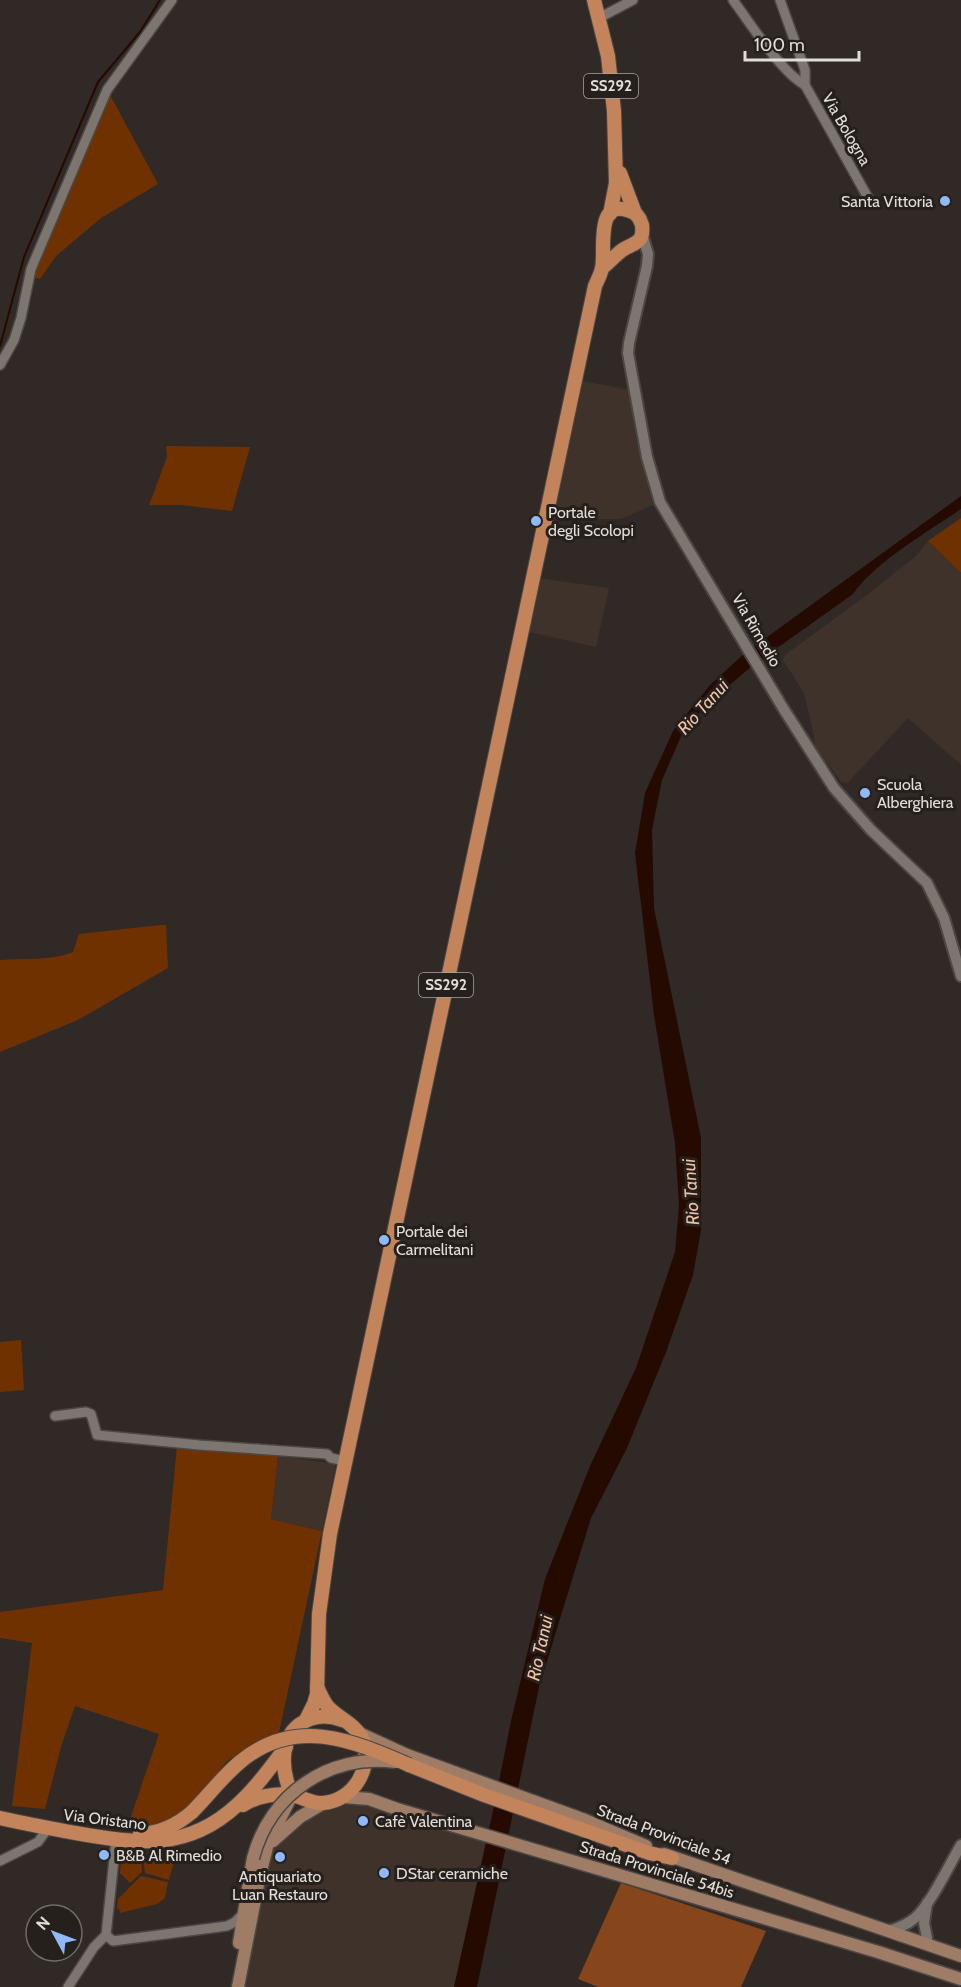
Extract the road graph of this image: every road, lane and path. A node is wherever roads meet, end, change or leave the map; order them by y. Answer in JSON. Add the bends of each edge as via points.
{"nodes":[{"id":1,"x":172,"y":0,"type":"edge"},
{"id":2,"x":594,"y":0,"type":"edge"},
{"id":3,"x":633,"y":0,"type":"edge"},
{"id":4,"x":733,"y":0,"type":"edge"},
{"id":5,"x":780,"y":0,"type":"edge"},
{"id":6,"x":599,"y":18,"type":"junction"},
{"id":7,"x":805,"y":85,"type":"junction"},
{"id":8,"x":615,"y":156,"type":"junction"},
{"id":9,"x":871,"y":203,"type":"dead end"},
{"id":10,"x":635,"y":213,"type":"junction"},
{"id":11,"x":610,"y":214,"type":"junction"},
{"id":12,"x":604,"y":232,"type":"junction"},
{"id":13,"x":634,"y":243,"type":"junction"},
{"id":14,"x":603,"y":268,"type":"junction"},
{"id":15,"x":0,"y":365,"type":"edge"},
{"id":16,"x":961,"y":976,"type":"edge"},
{"id":17,"x":55,"y":1416,"type":"dead end"},
{"id":18,"x":345,"y":1461,"type":"junction"},
{"id":19,"x":317,"y":1687,"type":"junction"},
{"id":20,"x":306,"y":1720,"type":"junction"},
{"id":21,"x":347,"y":1723,"type":"junction"},
{"id":22,"x":359,"y":1733,"type":"junction"},
{"id":23,"x":286,"y":1747,"type":"junction"},
{"id":24,"x":409,"y":1765,"type":"junction"},
{"id":25,"x":292,"y":1795,"type":"junction"},
{"id":26,"x":343,"y":1797,"type":"junction"},
{"id":27,"x":322,"y":1804,"type":"junction"},
{"id":28,"x":239,"y":1806,"type":"junction"},
{"id":29,"x":547,"y":1811,"type":"junction"},
{"id":30,"x":0,"y":1818,"type":"edge"},
{"id":31,"x":279,"y":1822,"type":"junction"},
{"id":32,"x":48,"y":1828,"type":"junction"},
{"id":33,"x":100,"y":1837,"type":"junction"},
{"id":34,"x":116,"y":1840,"type":"junction"},
{"id":35,"x":961,"y":1845,"type":"edge"},
{"id":36,"x":265,"y":1855,"type":"junction"},
{"id":37,"x":672,"y":1858,"type":"joint"},
{"id":38,"x":0,"y":1861,"type":"edge"},
{"id":39,"x":927,"y":1902,"type":"junction"},
{"id":40,"x":243,"y":1914,"type":"junction"},
{"id":41,"x":889,"y":1931,"type":"junction"},
{"id":42,"x":106,"y":1935,"type":"junction"},
{"id":43,"x":931,"y":1942,"type":"junction"},
{"id":44,"x":961,"y":1956,"type":"edge"},
{"id":45,"x":961,"y":1979,"type":"edge"},
{"id":46,"x":68,"y":1987,"type":"edge"},
{"id":47,"x":236,"y":1987,"type":"edge"}],
"edges":[{"from":1,"to":15,"type":"street","via":[[107,90],[31,269],[14,340]]},
{"from":2,"to":6,"type":"main road","number":"SS292"},
{"from":3,"to":6,"type":"street"},
{"from":4,"to":7,"type":"street","via":[[781,62]]},
{"from":5,"to":7,"type":"street","name":"Via Bologna","via":[[805,70]]},
{"from":6,"to":8,"type":"main road","number":"SS292","via":[[608,56]]},
{"from":7,"to":9,"type":"street","name":"Via Bologna"},
{"from":8,"to":10,"type":"main road","number":"SS292"},
{"from":8,"to":11,"type":"main road","number":"SS292","via":[[616,183]]},
{"from":10,"to":11,"type":"main road","via":[[622,209]]},
{"from":10,"to":13,"type":"main road","number":"SS292","via":[[641,220]]},
{"from":11,"to":12,"type":"main road","number":"SS292"},
{"from":12,"to":13,"type":"main road","via":[[611,244]]},
{"from":12,"to":14,"type":"main road","number":"SS292"},
{"from":13,"to":14,"type":"main road","number":"SS292"},
{"from":13,"to":16,"type":"street","name":"Via Rimedio","via":[[647,260],[628,353],[654,486],[670,521],[834,788],[927,883],[944,918]]},
{"from":14,"to":18,"type":"main road","number":"SS292","via":[[595,286]]},
{"from":17,"to":18,"type":"street","via":[[91,1414],[97,1435],[327,1454]]},
{"from":18,"to":19,"type":"main road","number":"SS292","via":[[319,1614]]},
{"from":19,"to":20,"type":"main road","number":"SS292"},
{"from":19,"to":21,"type":"main road","via":[[327,1706]]},
{"from":20,"to":21,"type":"main road","via":[[328,1716]]},
{"from":20,"to":23,"type":"main road","number":"SS292","via":[[292,1731]]},
{"from":21,"to":22,"type":"main road"},
{"from":22,"to":26,"type":"main road","via":[[365,1745],[366,1764],[356,1785]]},
{"from":22,"to":29,"type":"main road"},
{"from":23,"to":25,"type":"main road","via":[[283,1766]]},
{"from":23,"to":28,"type":"main road","name":"Via Oristano","number":"SS292"},
{"from":24,"to":29,"type":"main road","via":[[484,1795]]},
{"from":24,"to":33,"type":"main road","bridge":true,"via":[[342,1738],[296,1736],[247,1756],[192,1812],[173,1825],[148,1834]]},
{"from":24,"to":40,"type":"main road","bridge":true,"via":[[379,1761],[348,1764],[307,1782],[285,1799],[265,1826],[253,1858]]},
{"from":25,"to":27,"type":"main road","number":"SS292"},
{"from":25,"to":28,"type":"main road","name":"Via Oristano","number":"SS292","via":[[256,1798]]},
{"from":25,"to":31,"type":"main road"},
{"from":26,"to":27,"type":"main road"},
{"from":26,"to":45,"type":"main road","name":"Strada Provinciale 54bis","via":[[369,1799]]},
{"from":27,"to":36,"type":"main road","via":[[279,1834]]},
{"from":28,"to":31,"type":"main road","via":[[269,1805],[277,1812]]},
{"from":28,"to":34,"type":"main road","name":"Via Oristano","number":"SS292","via":[[186,1836],[148,1842]]},
{"from":29,"to":37,"type":"main road","via":[[650,1853]]},
{"from":30,"to":32,"type":"main road","name":"Via Oristano","number":"SS292"},
{"from":31,"to":36,"type":"main road"},
{"from":32,"to":33,"type":"main road","name":"Via Oristano","number":"SS292"},
{"from":32,"to":38,"type":"street","via":[[38,1842]]},
{"from":33,"to":34,"type":"main road","name":"Via Oristano","number":"SS292"},
{"from":34,"to":42,"type":"street"},
{"from":35,"to":39,"type":"street"},
{"from":36,"to":47,"type":"main road"},
{"from":37,"to":41,"type":"main road","name":"Strada Provinciale 54"},
{"from":39,"to":41,"type":"street","via":[[915,1918]]},
{"from":39,"to":43,"type":"street","via":[[924,1923]]},
{"from":40,"to":42,"type":"street","via":[[227,1926],[113,1941]]},
{"from":40,"to":47,"type":"main road"},
{"from":41,"to":43,"type":"main road","name":"Strada Provinciale 54"},
{"from":42,"to":46,"type":"street"},
{"from":43,"to":44,"type":"main road","name":"Strada Provinciale 54"}]}
